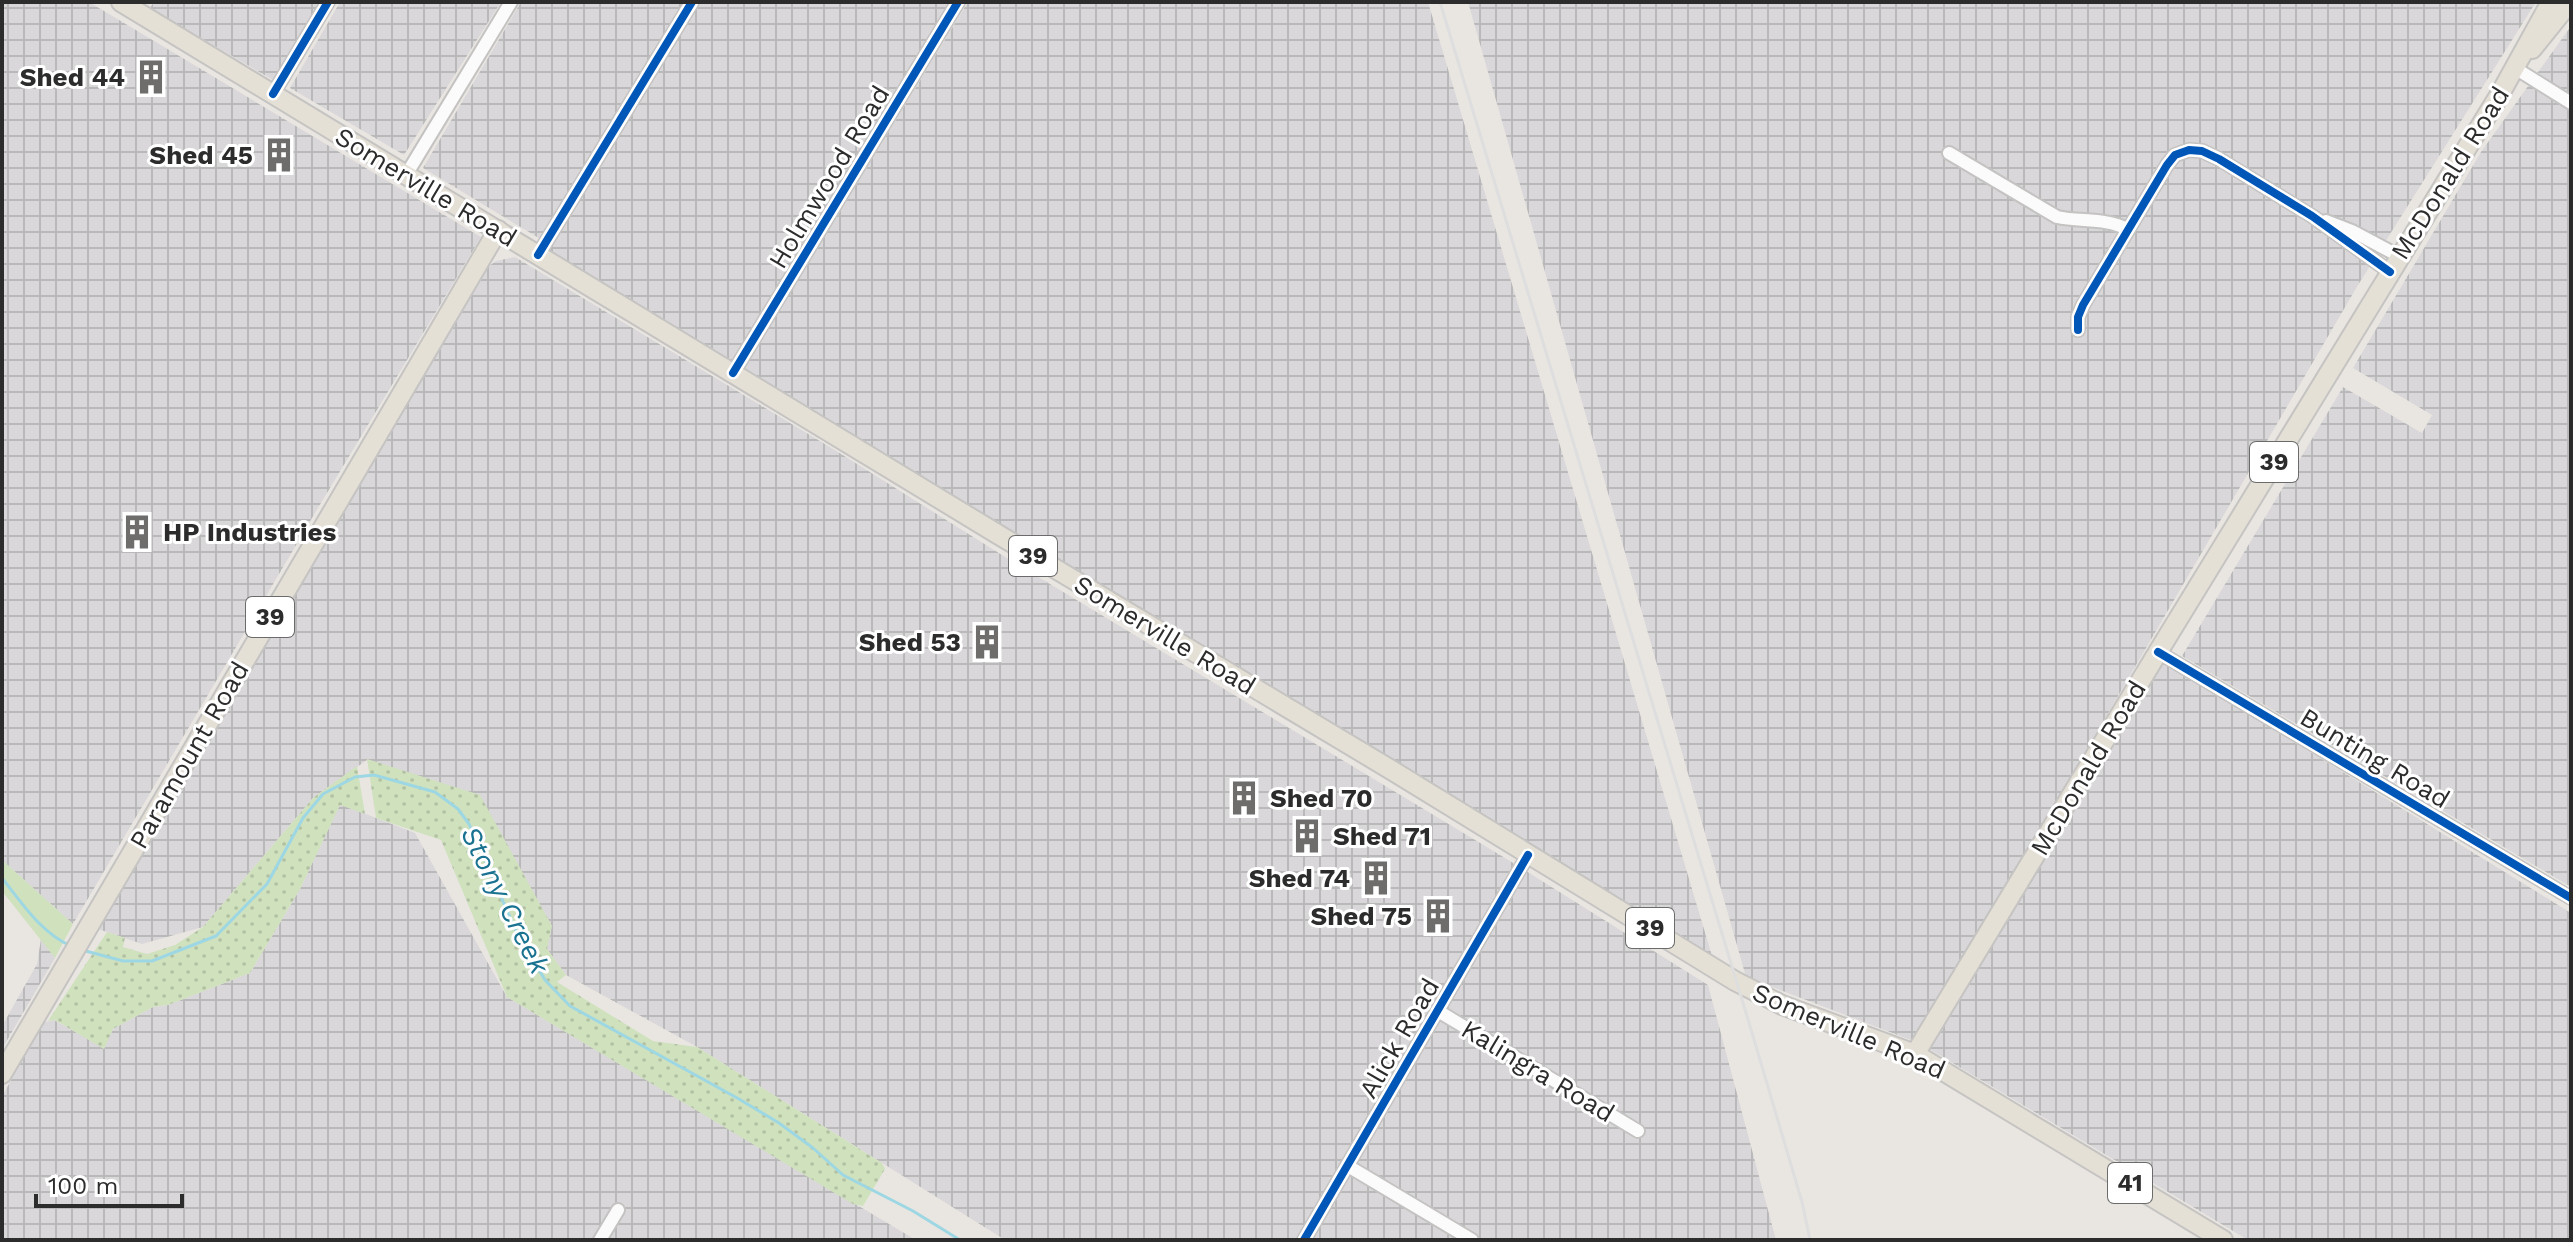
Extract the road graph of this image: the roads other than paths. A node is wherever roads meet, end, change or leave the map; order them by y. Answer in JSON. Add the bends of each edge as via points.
{"nodes":[{"id":1,"x":121,"y":2,"type":"edge"},
{"id":2,"x":328,"y":2,"type":"edge"},
{"id":3,"x":511,"y":2,"type":"edge"},
{"id":4,"x":692,"y":2,"type":"edge"},
{"id":5,"x":958,"y":2,"type":"edge"},
{"id":6,"x":2551,"y":2,"type":"edge"},
{"id":7,"x":2570,"y":2,"type":"edge"},
{"id":8,"x":144,"y":8,"type":"edge"},
{"id":9,"x":2513,"y":70,"type":"junction"},
{"id":10,"x":273,"y":94,"type":"junction"},
{"id":11,"x":2571,"y":103,"type":"edge"},
{"id":12,"x":1949,"y":153,"type":"dead end"},
{"id":13,"x":406,"y":175,"type":"junction"},
{"id":14,"x":2312,"y":216,"type":"junction"},
{"id":15,"x":2127,"y":229,"type":"junction"},
{"id":16,"x":498,"y":230,"type":"junction"},
{"id":17,"x":538,"y":255,"type":"junction"},
{"id":18,"x":2394,"y":264,"type":"junction"},
{"id":19,"x":2078,"y":330,"type":"dead end"},
{"id":20,"x":733,"y":373,"type":"junction"},
{"id":21,"x":2158,"y":652,"type":"junction"},
{"id":22,"x":1528,"y":855,"type":"junction"},
{"id":23,"x":2571,"y":898,"type":"edge"},
{"id":24,"x":1438,"y":1011,"type":"junction"},
{"id":25,"x":1915,"y":1054,"type":"junction"},
{"id":26,"x":2,"y":1074,"type":"edge"},
{"id":27,"x":1638,"y":1131,"type":"dead end"},
{"id":28,"x":1348,"y":1166,"type":"junction"},
{"id":29,"x":618,"y":1210,"type":"dead end"},
{"id":30,"x":600,"y":1240,"type":"edge"},
{"id":31,"x":1304,"y":1240,"type":"edge"},
{"id":32,"x":1472,"y":1240,"type":"edge"},
{"id":33,"x":2223,"y":1240,"type":"edge"}],
"edges":[{"from":1,"to":8,"type":"main road","name":"Somerville Road"},
{"from":2,"to":10,"type":"street"},
{"from":3,"to":13,"type":"street"},
{"from":4,"to":17,"type":"street"},
{"from":5,"to":20,"type":"street","name":"Holmwood Road"},
{"from":6,"to":9,"type":"main road","name":"McDonald Road","number":"39"},
{"from":7,"to":9,"type":"main road","name":"McDonald Road","number":"39"},
{"from":8,"to":10,"type":"main road","name":"Somerville Road"},
{"from":9,"to":11,"type":"street"},
{"from":9,"to":18,"type":"main road","name":"McDonald Road","number":"39"},
{"from":10,"to":13,"type":"main road","name":"Somerville Road"},
{"from":12,"to":15,"type":"street","via":[[2057,217]]},
{"from":13,"to":16,"type":"main road","name":"Somerville Road"},
{"from":14,"to":15,"type":"street","via":[[2219,159],[2189,150],[2167,165]]},
{"from":14,"to":18,"type":"street"},
{"from":14,"to":18,"type":"street","via":[[2352,231]]},
{"from":15,"to":19,"type":"street","via":[[2083,305]]},
{"from":16,"to":17,"type":"main road","name":"Somerville Road","number":"39"},
{"from":16,"to":26,"type":"main road","name":"Paramount Road","number":"39"},
{"from":17,"to":20,"type":"main road","name":"Somerville Road","number":"39"},
{"from":18,"to":21,"type":"main road","name":"McDonald Road","number":"39"},
{"from":20,"to":22,"type":"main road","name":"Somerville Road","number":"39"},
{"from":21,"to":23,"type":"street","name":"Bunting Road"},
{"from":21,"to":25,"type":"main road","name":"McDonald Road","number":"39"},
{"from":22,"to":24,"type":"street","name":"Alick Road"},
{"from":22,"to":25,"type":"main road","name":"Somerville Road","number":"39","via":[[1782,1005]]},
{"from":24,"to":27,"type":"street","name":"Kalingra Road"},
{"from":24,"to":28,"type":"street","name":"Alick Road"},
{"from":25,"to":33,"type":"main road","name":"Somerville Road","number":"41"},
{"from":28,"to":31,"type":"street","name":"Alick Road"},
{"from":28,"to":32,"type":"street"},
{"from":29,"to":30,"type":"street"}]}
